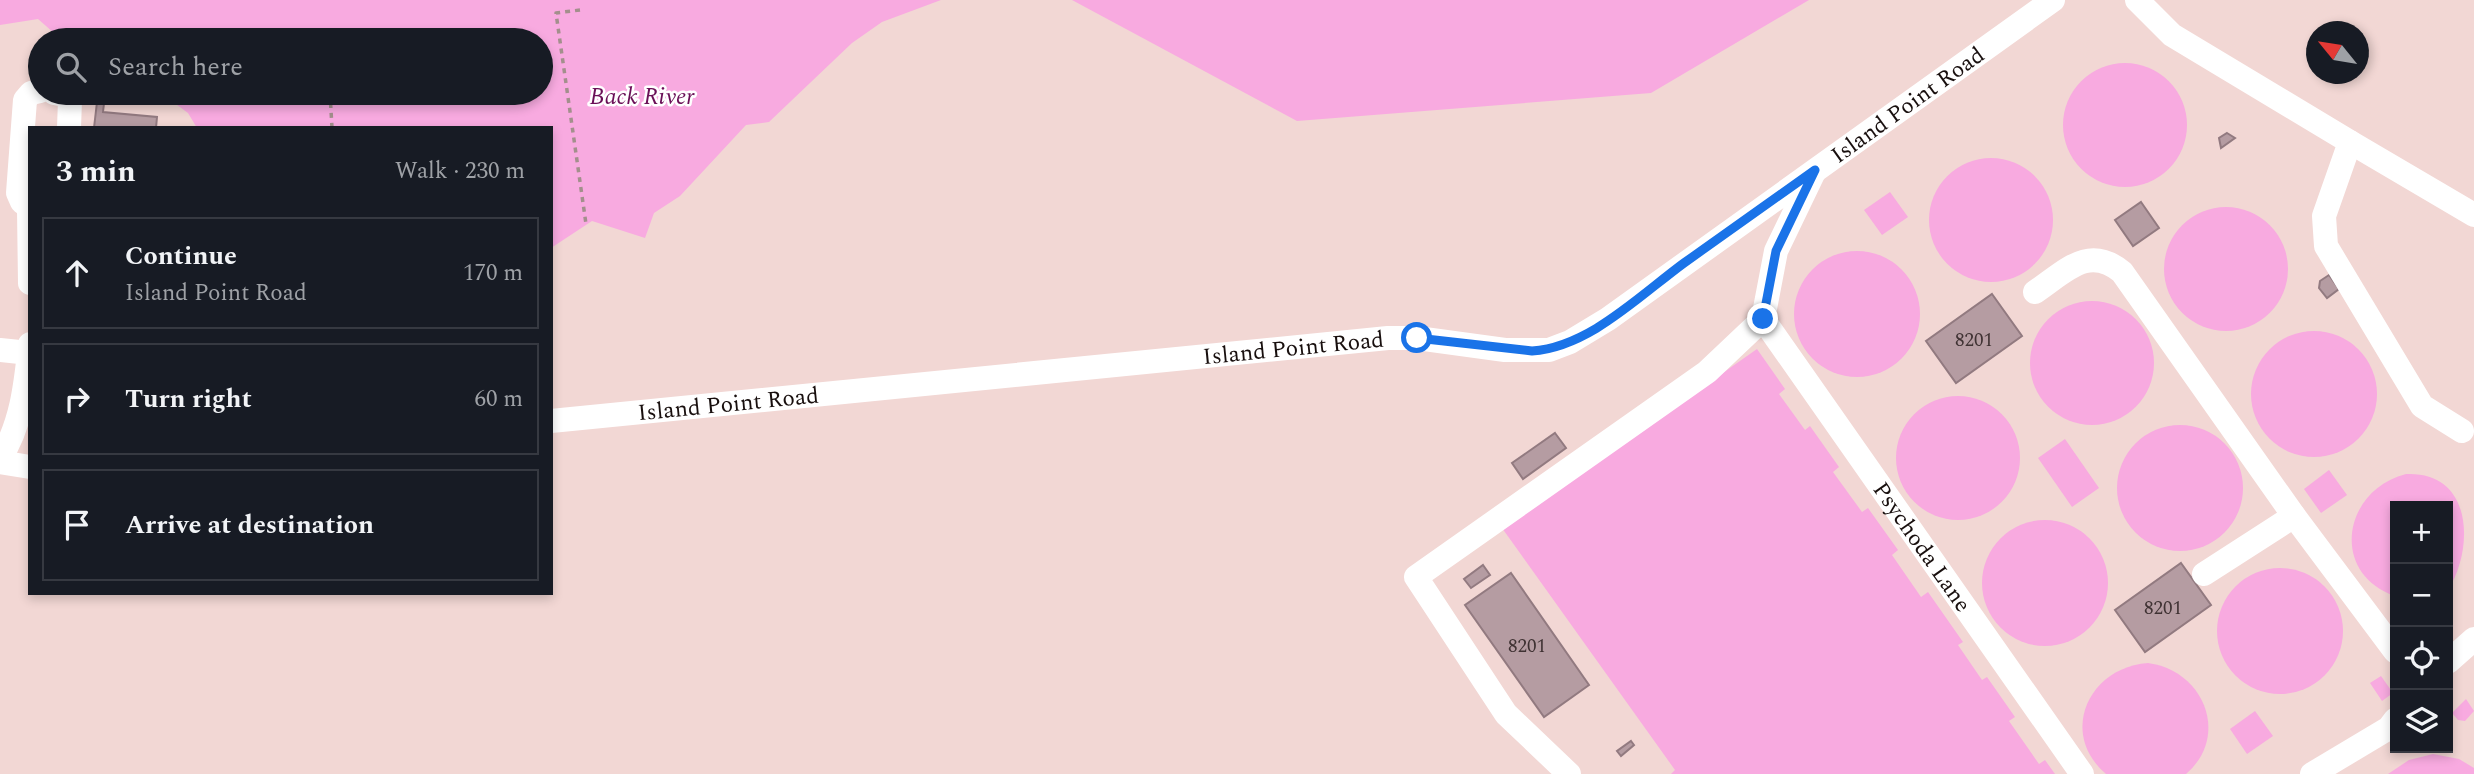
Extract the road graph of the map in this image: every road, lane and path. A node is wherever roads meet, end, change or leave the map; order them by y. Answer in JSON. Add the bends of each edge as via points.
{"nodes":[{"id":1,"x":2053,"y":0,"type":"edge"},
{"id":2,"x":2137,"y":0,"type":"edge"},
{"id":3,"x":580,"y":10,"type":"dead end"},
{"id":4,"x":28,"y":96,"type":"edge"},
{"id":5,"x":70,"y":105,"type":"edge"},
{"id":6,"x":331,"y":105,"type":"edge"},
{"id":7,"x":69,"y":126,"type":"edge"},
{"id":8,"x":332,"y":126,"type":"edge"},
{"id":9,"x":2350,"y":142,"type":"junction"},
{"id":10,"x":1815,"y":170,"type":"junction"},
{"id":11,"x":28,"y":206,"type":"edge"},
{"id":12,"x":2474,"y":215,"type":"edge"},
{"id":13,"x":586,"y":224,"type":"dead end"},
{"id":14,"x":2035,"y":292,"type":"dead end"},
{"id":15,"x":1763,"y":319,"type":"junction"},
{"id":16,"x":0,"y":350,"type":"edge"},
{"id":17,"x":28,"y":353,"type":"edge"},
{"id":18,"x":28,"y":356,"type":"edge"},
{"id":19,"x":8,"y":418,"type":"edge"},
{"id":20,"x":553,"y":421,"type":"edge"},
{"id":21,"x":2462,"y":431,"type":"dead end"},
{"id":22,"x":0,"y":460,"type":"edge"},
{"id":23,"x":28,"y":467,"type":"edge"},
{"id":24,"x":2294,"y":516,"type":"junction"},
{"id":25,"x":2204,"y":574,"type":"dead end"},
{"id":26,"x":2474,"y":639,"type":"edge"},
{"id":27,"x":2390,"y":644,"type":"edge"},
{"id":28,"x":2453,"y":658,"type":"edge"},
{"id":29,"x":2390,"y":726,"type":"edge"},
{"id":30,"x":1569,"y":774,"type":"edge"},
{"id":31,"x":2082,"y":774,"type":"edge"},
{"id":32,"x":2312,"y":774,"type":"edge"}],
"edges":[{"from":1,"to":10,"type":"street","name":"Island Point Road"},
{"from":2,"to":9,"type":"street","via":[[2172,35]]},
{"from":3,"to":13,"type":"path","via":[[556,13]]},
{"from":4,"to":11,"type":"street","via":[[18,194]]},
{"from":5,"to":7,"type":"street"},
{"from":6,"to":8,"type":"path"},
{"from":9,"to":12,"type":"street"},
{"from":9,"to":21,"type":"street","via":[[2324,216],[2326,246],[2422,406]]},
{"from":10,"to":15,"type":"street","via":[[1776,251]]},
{"from":10,"to":20,"type":"street","name":"Island Point Road","via":[[1608,319],[1549,349],[1505,350],[1388,338]]},
{"from":14,"to":24,"type":"street","via":[[2086,260],[2099,258],[2122,272]]},
{"from":15,"to":30,"type":"street","via":[[1707,372],[1416,578],[1506,714]]},
{"from":15,"to":31,"type":"street","name":"Psychoda Lane"},
{"from":16,"to":17,"type":"street"},
{"from":18,"to":19,"type":"street"},
{"from":19,"to":22,"type":"street"},
{"from":22,"to":23,"type":"street"},
{"from":24,"to":25,"type":"street"},
{"from":24,"to":27,"type":"street"},
{"from":26,"to":28,"type":"street"},
{"from":29,"to":32,"type":"street"}]}
